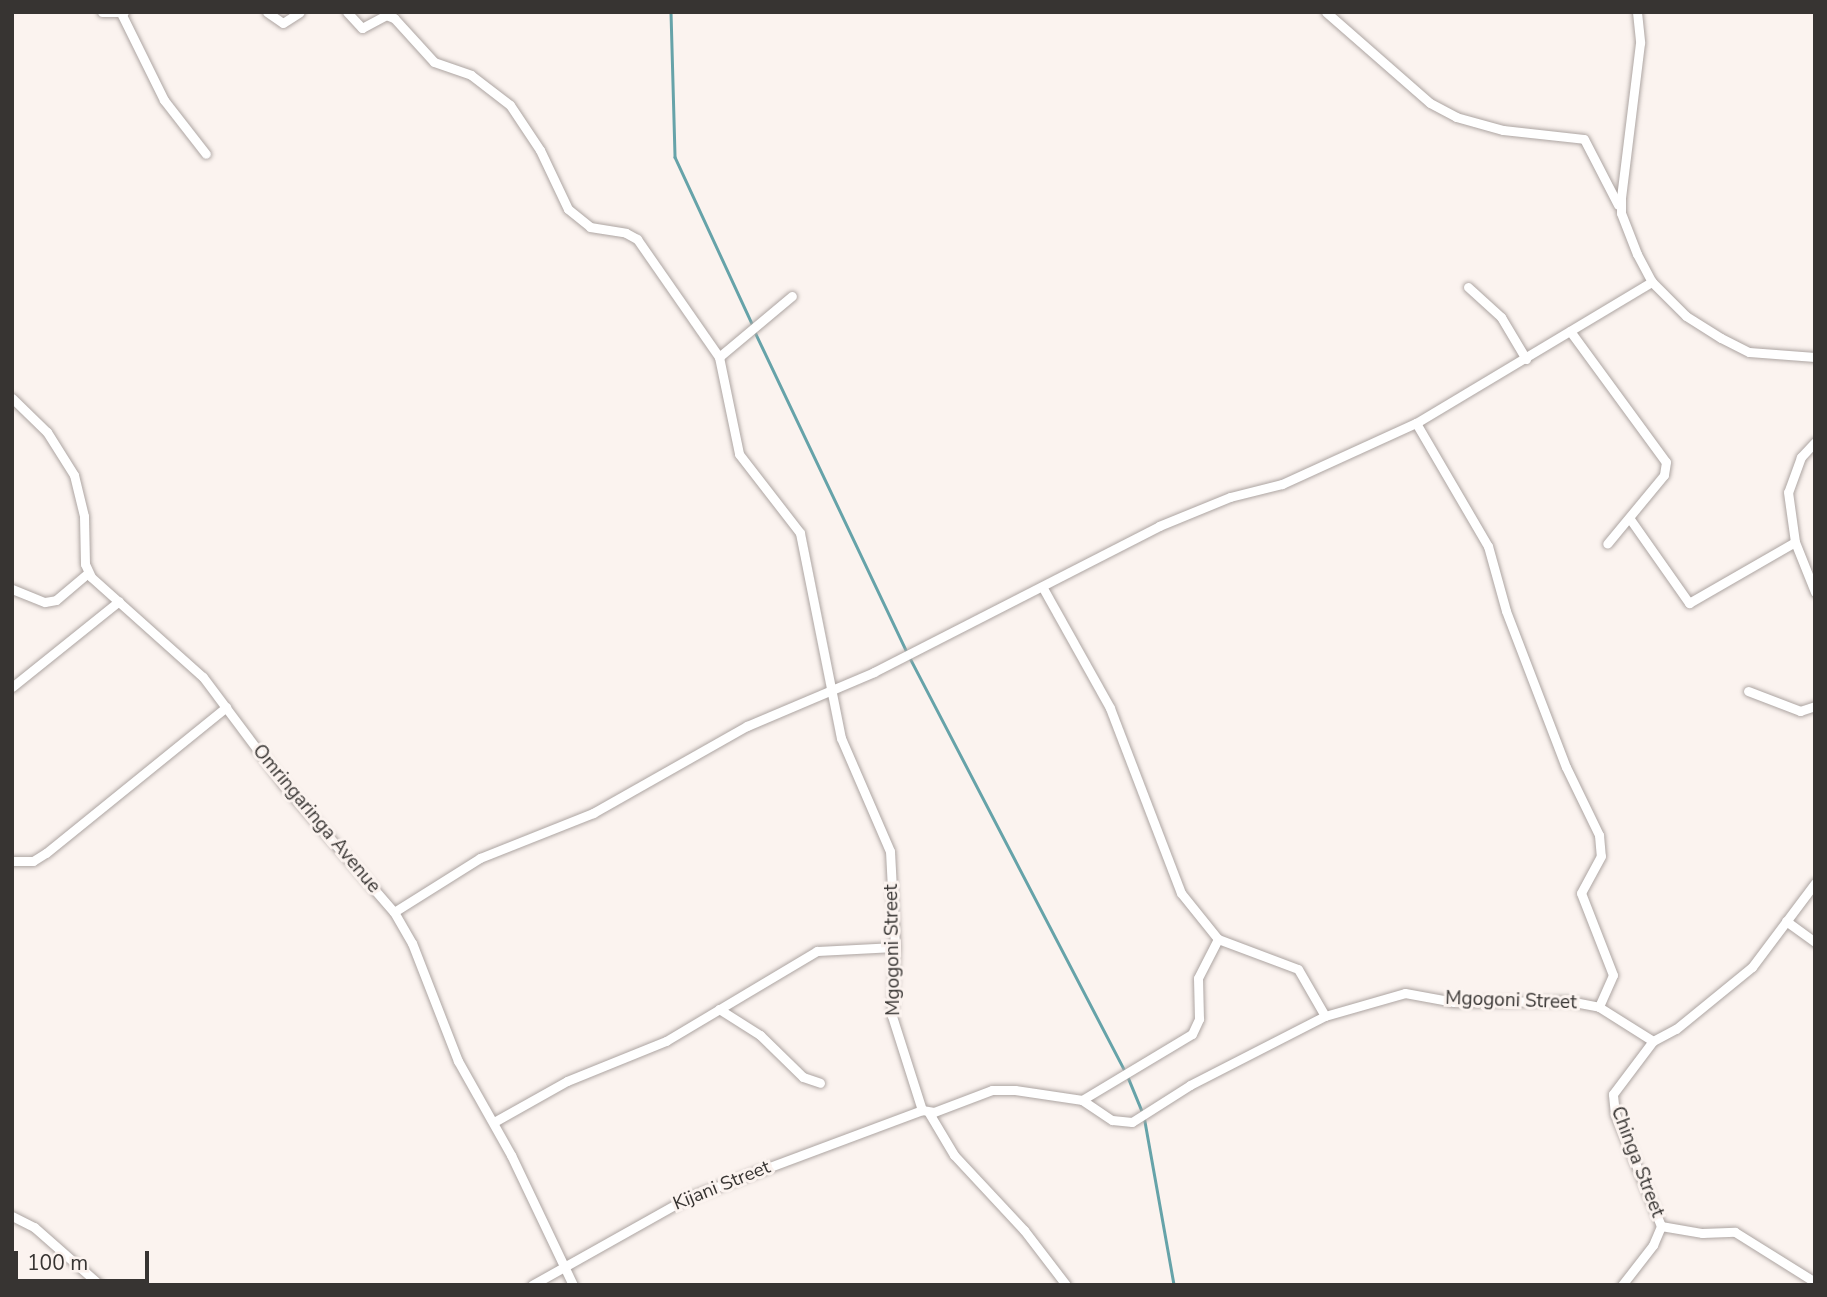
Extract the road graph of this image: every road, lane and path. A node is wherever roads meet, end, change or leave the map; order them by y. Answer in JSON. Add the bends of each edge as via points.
{"nodes":[{"id":1,"x":102,"y":12,"type":"edge"},
{"id":2,"x":267,"y":12,"type":"edge"},
{"id":3,"x":300,"y":12,"type":"edge"},
{"id":4,"x":347,"y":12,"type":"edge"},
{"id":5,"x":1326,"y":12,"type":"edge"},
{"id":6,"x":1637,"y":12,"type":"edge"},
{"id":7,"x":122,"y":13,"type":"edge"},
{"id":8,"x":206,"y":153,"type":"dead end"},
{"id":9,"x":1621,"y":213,"type":"junction"},
{"id":10,"x":1652,"y":282,"type":"junction"},
{"id":11,"x":1468,"y":287,"type":"dead end"},
{"id":12,"x":792,"y":296,"type":"dead end"},
{"id":13,"x":1570,"y":331,"type":"junction"},
{"id":14,"x":719,"y":357,"type":"junction"},
{"id":15,"x":1815,"y":357,"type":"edge"},
{"id":16,"x":1526,"y":359,"type":"junction"},
{"id":17,"x":12,"y":398,"type":"edge"},
{"id":18,"x":1416,"y":423,"type":"junction"},
{"id":19,"x":1815,"y":442,"type":"edge"},
{"id":20,"x":1630,"y":519,"type":"junction"},
{"id":21,"x":1795,"y":542,"type":"junction"},
{"id":22,"x":1607,"y":544,"type":"dead end"},
{"id":23,"x":88,"y":573,"type":"junction"},
{"id":24,"x":1043,"y":588,"type":"junction"},
{"id":25,"x":12,"y":589,"type":"edge"},
{"id":26,"x":1815,"y":592,"type":"edge"},
{"id":27,"x":119,"y":601,"type":"junction"},
{"id":28,"x":12,"y":687,"type":"edge"},
{"id":29,"x":830,"y":689,"type":"junction"},
{"id":30,"x":1748,"y":691,"type":"dead end"},
{"id":31,"x":1815,"y":706,"type":"edge"},
{"id":32,"x":226,"y":708,"type":"junction"},
{"id":33,"x":12,"y":862,"type":"edge"},
{"id":34,"x":1815,"y":883,"type":"edge"},
{"id":35,"x":394,"y":912,"type":"junction"},
{"id":36,"x":1786,"y":921,"type":"junction"},
{"id":37,"x":1218,"y":939,"type":"junction"},
{"id":38,"x":1815,"y":942,"type":"edge"},
{"id":39,"x":895,"y":947,"type":"junction"},
{"id":40,"x":1599,"y":1007,"type":"junction"},
{"id":41,"x":719,"y":1009,"type":"junction"},
{"id":42,"x":1325,"y":1016,"type":"junction"},
{"id":43,"x":1653,"y":1041,"type":"junction"},
{"id":44,"x":820,"y":1083,"type":"dead end"},
{"id":45,"x":1082,"y":1100,"type":"junction"},
{"id":46,"x":925,"y":1112,"type":"junction"},
{"id":47,"x":494,"y":1122,"type":"junction"},
{"id":48,"x":12,"y":1216,"type":"edge"},
{"id":49,"x":1661,"y":1226,"type":"junction"},
{"id":50,"x":562,"y":1265,"type":"junction"},
{"id":51,"x":1815,"y":1282,"type":"edge"},
{"id":52,"x":100,"y":1285,"type":"edge"},
{"id":53,"x":532,"y":1285,"type":"edge"},
{"id":54,"x":573,"y":1285,"type":"edge"},
{"id":55,"x":1066,"y":1285,"type":"edge"},
{"id":56,"x":1622,"y":1285,"type":"edge"}],
"edges":[{"from":1,"to":7,"type":"street"},
{"from":2,"to":3,"type":"street","via":[[283,23]]},
{"from":4,"to":14,"type":"street","name":"Mgogoni Street","via":[[362,28],[386,15],[394,18],[434,62],[471,75],[510,105],[540,150],[573,215],[590,227],[637,239]]},
{"from":5,"to":9,"type":"street","via":[[1430,103],[1456,117],[1503,130],[1584,139]]},
{"from":6,"to":9,"type":"street","via":[[1640,43],[1624,146]]},
{"from":7,"to":8,"type":"street","via":[[163,100]]},
{"from":9,"to":10,"type":"street"},
{"from":10,"to":13,"type":"street"},
{"from":10,"to":15,"type":"street","via":[[1686,316],[1749,352]]},
{"from":11,"to":16,"type":"street","via":[[1501,317]]},
{"from":12,"to":14,"type":"street"},
{"from":13,"to":16,"type":"street"},
{"from":13,"to":20,"type":"street","via":[[1666,462],[1664,475]]},
{"from":14,"to":29,"type":"street","name":"Mgogoni Street","via":[[739,454],[800,533]]},
{"from":16,"to":18,"type":"street"},
{"from":17,"to":23,"type":"street","via":[[47,432],[74,475],[84,516]]},
{"from":18,"to":24,"type":"street","via":[[1282,485],[1230,498],[1159,526]]},
{"from":18,"to":40,"type":"street","via":[[1488,546],[1506,611],[1566,767],[1600,835],[1601,856],[1581,893],[1614,975]]},
{"from":19,"to":21,"type":"street","via":[[1801,457],[1788,492]]},
{"from":20,"to":21,"type":"street","via":[[1689,603]]},
{"from":20,"to":22,"type":"street"},
{"from":21,"to":26,"type":"street"},
{"from":23,"to":25,"type":"street","via":[[56,600],[45,602]]},
{"from":23,"to":27,"type":"street","name":"Omringaringa Avenue"},
{"from":24,"to":29,"type":"street"},
{"from":24,"to":37,"type":"street","via":[[1110,708],[1146,794],[1170,874]]},
{"from":27,"to":28,"type":"street"},
{"from":27,"to":32,"type":"street","name":"Omringaringa Avenue","via":[[203,677]]},
{"from":29,"to":35,"type":"street","via":[[747,726],[593,813],[480,858]]},
{"from":29,"to":39,"type":"street","name":"Mgogoni Street","via":[[841,737],[890,851]]},
{"from":30,"to":31,"type":"street","via":[[1800,711]]},
{"from":32,"to":33,"type":"street","via":[[46,853],[33,861]]},
{"from":32,"to":35,"type":"street","name":"Omringaringa Avenue","via":[[283,784]]},
{"from":34,"to":36,"type":"street"},
{"from":35,"to":47,"type":"street","name":"Omringaringa Avenue","via":[[412,943],[458,1061]]},
{"from":36,"to":38,"type":"street"},
{"from":36,"to":43,"type":"street","via":[[1752,967],[1676,1029]]},
{"from":37,"to":42,"type":"street","via":[[1298,969]]},
{"from":37,"to":45,"type":"street","via":[[1198,978],[1199,1019],[1192,1034]]},
{"from":39,"to":41,"type":"street","via":[[817,951]]},
{"from":39,"to":46,"type":"street","name":"Mgogoni Street","via":[[892,1016]]},
{"from":40,"to":42,"type":"street","name":"Mgogoni Street","via":[[1505,998],[1454,1002],[1405,993]]},
{"from":40,"to":43,"type":"street","name":"Mgogoni Street"},
{"from":41,"to":44,"type":"street","via":[[760,1035],[803,1077]]},
{"from":41,"to":47,"type":"street","via":[[654,1047],[567,1081]]},
{"from":42,"to":45,"type":"street","name":"Mgogoni Street","via":[[1189,1085],[1132,1122],[1112,1120]]},
{"from":43,"to":49,"type":"street","name":"Chinga Street","via":[[1616,1084],[1613,1100]]},
{"from":45,"to":46,"type":"street","name":"Mgogoni Street","via":[[1046,1092],[992,1090]]},
{"from":46,"to":50,"type":"street","name":"Kijani Street","via":[[687,1198]]},
{"from":46,"to":55,"type":"street","via":[[954,1155],[1039,1248]]},
{"from":47,"to":50,"type":"street","name":"Omringaringa Avenue"},
{"from":48,"to":52,"type":"street","via":[[34,1227]]},
{"from":49,"to":51,"type":"street","via":[[1702,1233],[1735,1232]]},
{"from":49,"to":56,"type":"street","name":"Chinga Street","via":[[1653,1245]]},
{"from":50,"to":53,"type":"street","name":"Kijani Street"},
{"from":50,"to":54,"type":"street","name":"Omringaringa Avenue"}]}
